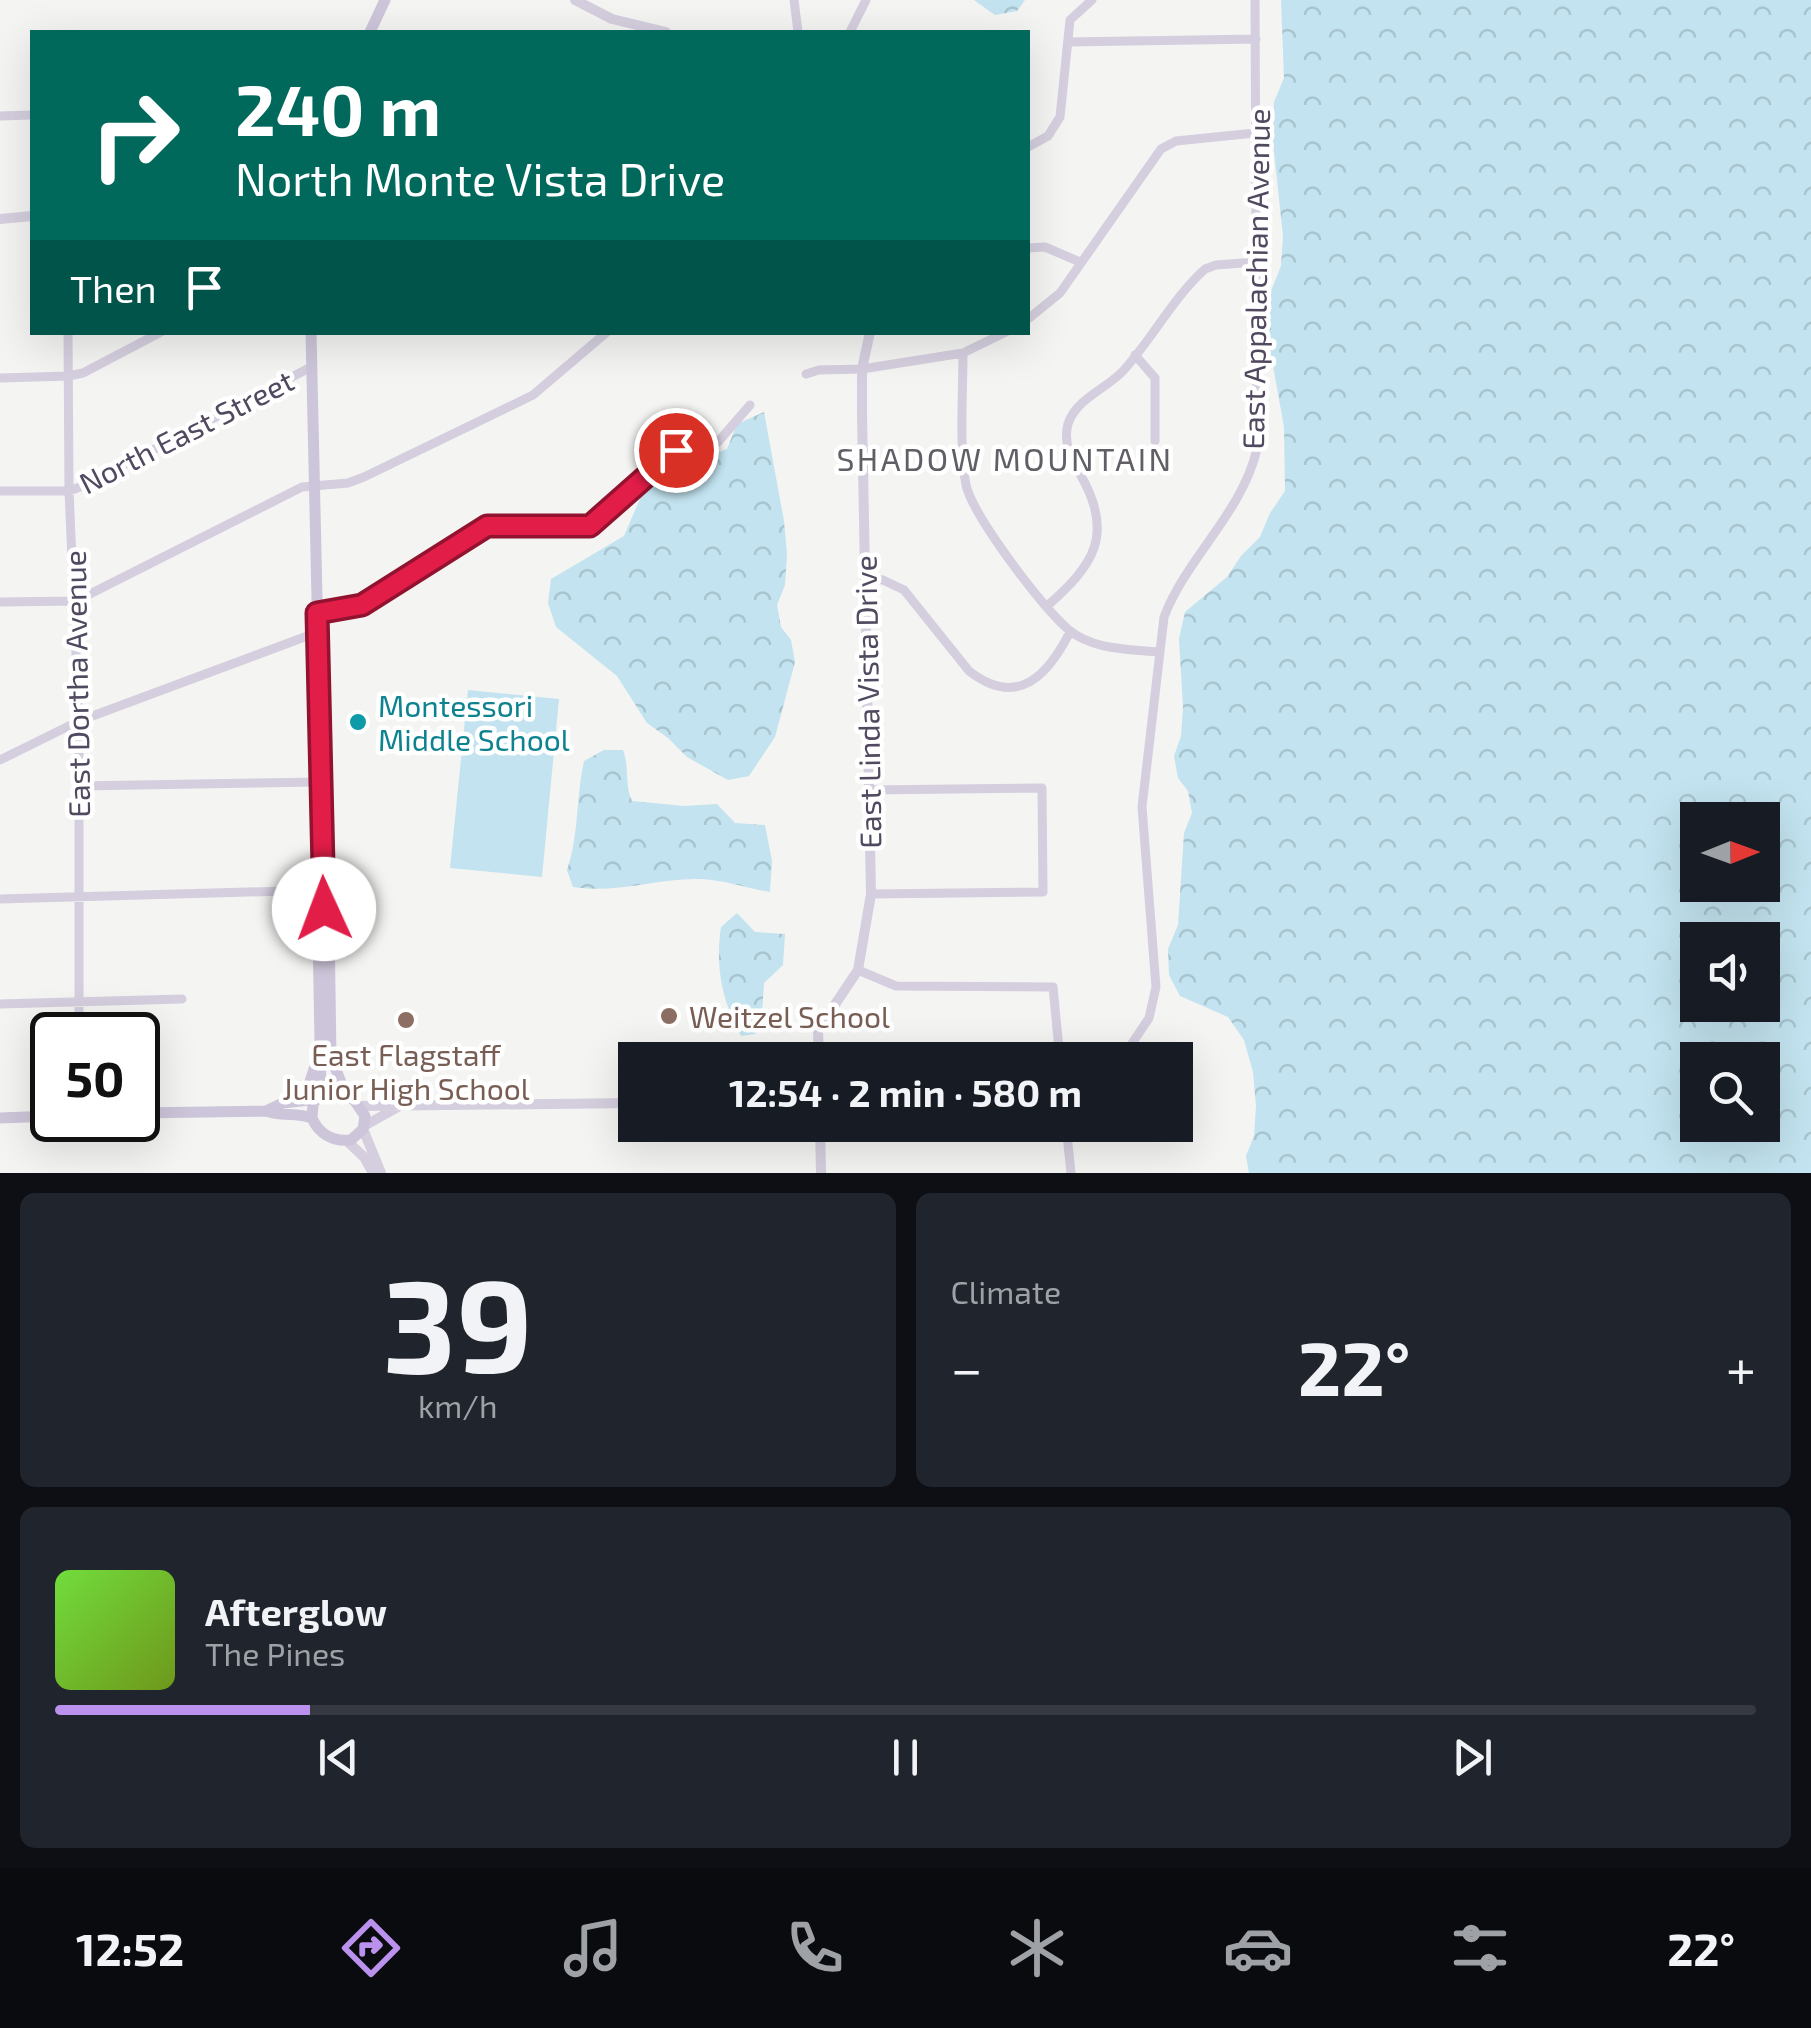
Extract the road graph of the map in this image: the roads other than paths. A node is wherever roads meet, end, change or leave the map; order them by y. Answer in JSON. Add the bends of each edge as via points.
{"nodes":[{"id":1,"x":385,"y":0,"type":"edge"},
{"id":2,"x":575,"y":0,"type":"edge"},
{"id":3,"x":794,"y":0,"type":"edge"},
{"id":4,"x":866,"y":0,"type":"edge"},
{"id":5,"x":1092,"y":0,"type":"edge"},
{"id":6,"x":1256,"y":0,"type":"edge"},
{"id":7,"x":371,"y":30,"type":"edge"},
{"id":8,"x":658,"y":30,"type":"edge"},
{"id":9,"x":798,"y":30,"type":"edge"},
{"id":10,"x":851,"y":30,"type":"edge"},
{"id":11,"x":1256,"y":39,"type":"junction"},
{"id":12,"x":1068,"y":42,"type":"junction"},
{"id":13,"x":30,"y":115,"type":"edge"},
{"id":14,"x":0,"y":116,"type":"edge"},
{"id":15,"x":1255,"y":133,"type":"junction"},
{"id":16,"x":1030,"y":146,"type":"edge"},
{"id":17,"x":30,"y":216,"type":"edge"},
{"id":18,"x":0,"y":219,"type":"edge"},
{"id":19,"x":1030,"y":248,"type":"edge"},
{"id":20,"x":1080,"y":262,"type":"junction"},
{"id":21,"x":1256,"y":262,"type":"junction"},
{"id":22,"x":1030,"y":317,"type":"edge"},
{"id":23,"x":68,"y":335,"type":"edge"},
{"id":24,"x":155,"y":335,"type":"edge"},
{"id":25,"x":311,"y":335,"type":"edge"},
{"id":26,"x":603,"y":335,"type":"edge"},
{"id":27,"x":869,"y":335,"type":"edge"},
{"id":28,"x":1000,"y":335,"type":"edge"},
{"id":29,"x":963,"y":353,"type":"junction"},
{"id":30,"x":1135,"y":355,"type":"junction"},
{"id":31,"x":312,"y":367,"type":"junction"},
{"id":32,"x":862,"y":369,"type":"junction"},
{"id":33,"x":806,"y":374,"type":"dead end"},
{"id":34,"x":69,"y":376,"type":"junction"},
{"id":35,"x":0,"y":378,"type":"edge"},
{"id":36,"x":750,"y":405,"type":"dead end"},
{"id":37,"x":1155,"y":440,"type":"dead end"},
{"id":38,"x":316,"y":486,"type":"junction"},
{"id":39,"x":70,"y":490,"type":"junction"},
{"id":40,"x":0,"y":492,"type":"edge"},
{"id":41,"x":865,"y":578,"type":"junction"},
{"id":42,"x":0,"y":602,"type":"edge"},
{"id":43,"x":76,"y":602,"type":"junction"},
{"id":44,"x":1047,"y":606,"type":"junction"},
{"id":45,"x":317,"y":613,"type":"junction"},
{"id":46,"x":318,"y":632,"type":"junction"},
{"id":47,"x":1070,"y":632,"type":"junction"},
{"id":48,"x":1158,"y":652,"type":"junction"},
{"id":49,"x":79,"y":722,"type":"junction"},
{"id":50,"x":0,"y":760,"type":"edge"},
{"id":51,"x":321,"y":782,"type":"junction"},
{"id":52,"x":80,"y":786,"type":"junction"},
{"id":53,"x":867,"y":790,"type":"junction"},
{"id":54,"x":323,"y":890,"type":"junction"},
{"id":55,"x":871,"y":894,"type":"junction"},
{"id":56,"x":78,"y":898,"type":"junction"},
{"id":57,"x":0,"y":899,"type":"edge"},
{"id":58,"x":324,"y":909,"type":"junction"},
{"id":59,"x":858,"y":970,"type":"junction"},
{"id":60,"x":182,"y":999,"type":"dead end"},
{"id":61,"x":78,"y":1000,"type":"junction"},
{"id":62,"x":0,"y":1004,"type":"edge"},
{"id":63,"x":78,"y":1012,"type":"edge"},
{"id":64,"x":818,"y":1042,"type":"edge"},
{"id":65,"x":1059,"y":1042,"type":"edge"},
{"id":66,"x":1133,"y":1042,"type":"edge"},
{"id":67,"x":346,"y":1095,"type":"junction"},
{"id":68,"x":314,"y":1098,"type":"junction"},
{"id":69,"x":618,"y":1103,"type":"edge"},
{"id":70,"x":360,"y":1106,"type":"junction"},
{"id":71,"x":398,"y":1107,"type":"junction"},
{"id":72,"x":266,"y":1111,"type":"junction"},
{"id":73,"x":160,"y":1113,"type":"edge"},
{"id":74,"x":30,"y":1117,"type":"edge"},
{"id":75,"x":0,"y":1118,"type":"edge"},
{"id":76,"x":312,"y":1118,"type":"junction"},
{"id":77,"x":363,"y":1127,"type":"junction"},
{"id":78,"x":347,"y":1141,"type":"junction"},
{"id":79,"x":820,"y":1142,"type":"edge"},
{"id":80,"x":1068,"y":1142,"type":"edge"},
{"id":81,"x":373,"y":1173,"type":"edge"},
{"id":82,"x":381,"y":1173,"type":"edge"},
{"id":83,"x":821,"y":1173,"type":"edge"},
{"id":84,"x":1071,"y":1173,"type":"edge"}],
"edges":[{"from":1,"to":7,"type":"main road"},
{"from":2,"to":8,"type":"street","via":[[612,19]]},
{"from":3,"to":9,"type":"street"},
{"from":4,"to":10,"type":"street"},
{"from":5,"to":12,"type":"street","via":[[1070,20]]},
{"from":6,"to":11,"type":"street","name":"East Appalachian Avenue"},
{"from":11,"to":12,"type":"street"},
{"from":11,"to":15,"type":"street","name":"East Appalachian Avenue"},
{"from":12,"to":16,"type":"street","via":[[1060,116],[1048,136]]},
{"from":13,"to":14,"type":"street"},
{"from":15,"to":20,"type":"street","via":[[1176,140],[1161,149]]},
{"from":15,"to":21,"type":"street","name":"East Appalachian Avenue"},
{"from":17,"to":18,"type":"street"},
{"from":19,"to":20,"type":"street"},
{"from":20,"to":22,"type":"street","via":[[1060,293]]},
{"from":21,"to":30,"type":"street","via":[[1205,269]]},
{"from":21,"to":48,"type":"street","name":"East Appalachian Avenue","via":[[1257,450],[1245,487],[1174,592]]},
{"from":23,"to":34,"type":"street","name":"East Dortha Avenue"},
{"from":24,"to":34,"type":"street"},
{"from":25,"to":31,"type":"main road"},
{"from":26,"to":38,"type":"street","via":[[533,395],[348,483]]},
{"from":27,"to":32,"type":"street","name":"East Linda Vista Drive"},
{"from":28,"to":29,"type":"street"},
{"from":29,"to":32,"type":"street"},
{"from":29,"to":44,"type":"street","via":[[969,494]]},
{"from":30,"to":37,"type":"street","via":[[1155,378]]},
{"from":30,"to":44,"type":"street","via":[[1068,424],[1066,442],[1094,502],[1098,533],[1087,566]]},
{"from":31,"to":38,"type":"main road"},
{"from":31,"to":39,"type":"street","name":"North East Street"},
{"from":32,"to":33,"type":"street"},
{"from":32,"to":41,"type":"street","name":"East Linda Vista Drive"},
{"from":34,"to":35,"type":"street"},
{"from":34,"to":39,"type":"street","name":"East Dortha Avenue"},
{"from":36,"to":45,"type":"street","via":[[718,442],[676,450],[590,526],[487,526],[362,605]]},
{"from":38,"to":43,"type":"street","via":[[302,487]]},
{"from":38,"to":45,"type":"main road"},
{"from":39,"to":40,"type":"street","name":"North East Street"},
{"from":39,"to":43,"type":"street","name":"East Dortha Avenue"},
{"from":41,"to":47,"type":"street","via":[[904,590],[969,670],[994,684],[1038,679]]},
{"from":41,"to":53,"type":"street","name":"East Linda Vista Drive"},
{"from":42,"to":43,"type":"street"},
{"from":43,"to":49,"type":"street","name":"East Dortha Avenue"},
{"from":44,"to":47,"type":"street"},
{"from":45,"to":46,"type":"main road"},
{"from":46,"to":49,"type":"street"},
{"from":46,"to":51,"type":"main road"},
{"from":47,"to":48,"type":"street","via":[[1105,646]]},
{"from":48,"to":66,"type":"street","name":"East Appalachian Avenue","via":[[1142,807],[1156,987],[1149,1018]]},
{"from":49,"to":50,"type":"street"},
{"from":49,"to":52,"type":"street","name":"East Dortha Avenue"},
{"from":51,"to":52,"type":"street"},
{"from":51,"to":54,"type":"main road"},
{"from":52,"to":56,"type":"street","name":"East Dortha Avenue"},
{"from":53,"to":55,"type":"street","name":"East Linda Vista Drive"},
{"from":53,"to":55,"type":"street","via":[[1042,788],[1043,892]]},
{"from":54,"to":56,"type":"street"},
{"from":54,"to":58,"type":"main road"},
{"from":55,"to":59,"type":"street","name":"East Linda Vista Drive"},
{"from":56,"to":57,"type":"street"},
{"from":56,"to":61,"type":"street","name":"East Dortha Avenue"},
{"from":58,"to":67,"type":"main road","via":[[332,1057]]},
{"from":58,"to":68,"type":"main road","via":[[318,918]]},
{"from":59,"to":64,"type":"street","name":"East Linda Vista Drive","via":[[818,1030]]},
{"from":59,"to":65,"type":"street","via":[[896,986],[1054,986]]},
{"from":60,"to":61,"type":"street"},
{"from":61,"to":62,"type":"street"},
{"from":61,"to":63,"type":"street","name":"East Dortha Avenue"},
{"from":67,"to":68,"type":"main road"},
{"from":67,"to":70,"type":"main road"},
{"from":68,"to":72,"type":"main road"},
{"from":68,"to":76,"type":"main road"},
{"from":69,"to":71,"type":"street"},
{"from":70,"to":71,"type":"street"},
{"from":70,"to":77,"type":"main road"},
{"from":71,"to":77,"type":"street"},
{"from":72,"to":73,"type":"main road"},
{"from":72,"to":76,"type":"main road"},
{"from":74,"to":75,"type":"main road"},
{"from":76,"to":78,"type":"main road","via":[[326,1135]]},
{"from":77,"to":78,"type":"main road"},
{"from":77,"to":82,"type":"street"},
{"from":78,"to":81,"type":"street"},
{"from":79,"to":83,"type":"street"},
{"from":80,"to":84,"type":"street"}]}
